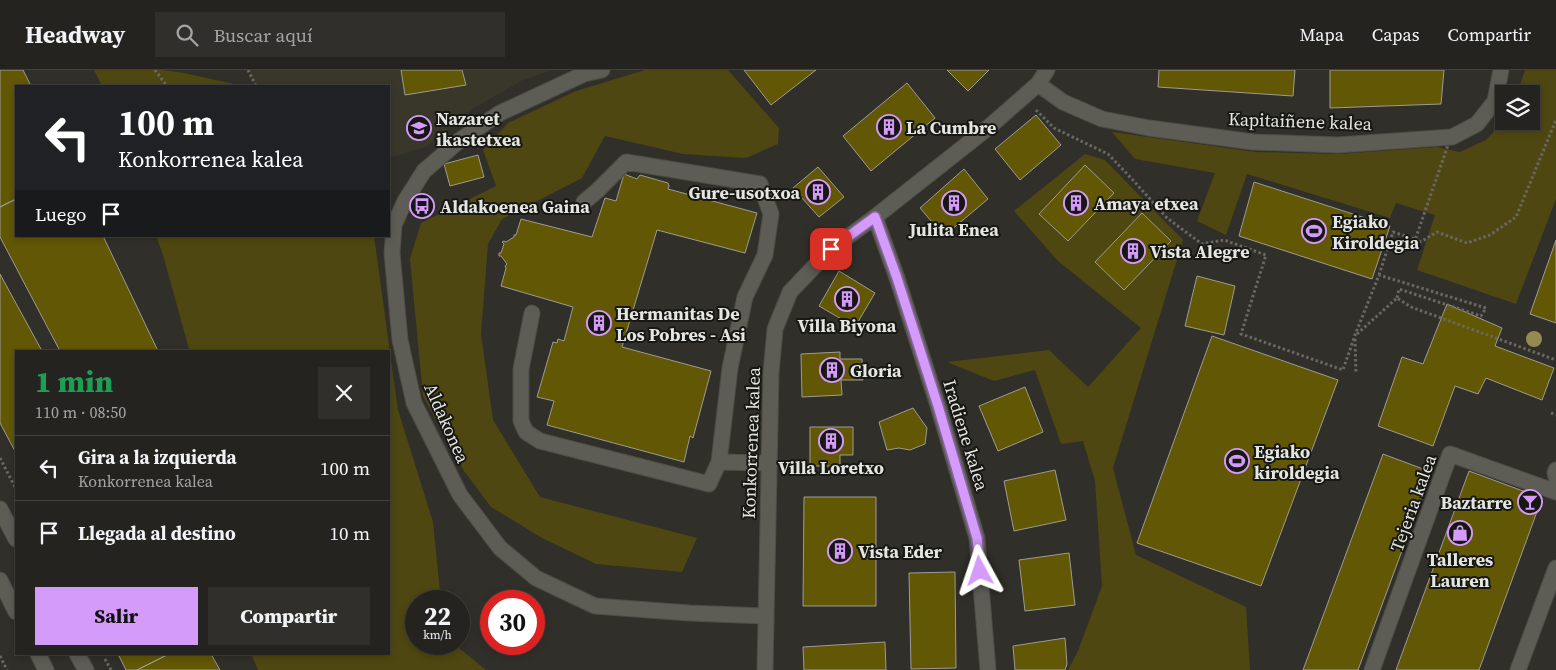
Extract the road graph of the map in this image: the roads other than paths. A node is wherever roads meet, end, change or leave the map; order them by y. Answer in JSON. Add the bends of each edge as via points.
{"nodes":[{"id":1,"x":602,"y":70,"type":"edge"},
{"id":2,"x":1047,"y":70,"type":"edge"},
{"id":3,"x":1501,"y":70,"type":"edge"},
{"id":4,"x":1038,"y":84,"type":"junction"},
{"id":5,"x":584,"y":202,"type":"dead end"},
{"id":6,"x":875,"y":217,"type":"junction"},
{"id":7,"x":532,"y":313,"type":"dead end"},
{"id":8,"x":719,"y":462,"type":"junction"},
{"id":9,"x":769,"y":463,"type":"junction"},
{"id":10,"x":1556,"y":470,"type":"edge"},
{"id":11,"x":1556,"y":477,"type":"edge"},
{"id":12,"x":1556,"y":492,"type":"edge"},
{"id":13,"x":0,"y":509,"type":"edge"},
{"id":14,"x":15,"y":537,"type":"edge"},
{"id":15,"x":1556,"y":568,"type":"edge"},
{"id":16,"x":0,"y":580,"type":"edge"},
{"id":17,"x":1550,"y":605,"type":"edge"},
{"id":18,"x":15,"y":610,"type":"edge"},
{"id":19,"x":766,"y":616,"type":"junction"},
{"id":20,"x":38,"y":655,"type":"edge"},
{"id":21,"x":78,"y":655,"type":"edge"},
{"id":22,"x":46,"y":670,"type":"edge"},
{"id":23,"x":86,"y":670,"type":"edge"},
{"id":24,"x":765,"y":670,"type":"edge"},
{"id":25,"x":988,"y":670,"type":"edge"},
{"id":26,"x":1372,"y":670,"type":"edge"},
{"id":27,"x":1518,"y":670,"type":"edge"}],
"edges":[{"from":1,"to":19,"type":"street","name":"Aldakonea","via":[[584,74],[500,112],[424,171],[405,201],[394,226],[392,253],[400,340],[414,403],[460,495],[500,548],[536,578],[594,606]]},
{"from":2,"to":4,"type":"street","name":"Konkorrenea kalea"},
{"from":3,"to":4,"type":"street","name":"Kapitaiñene kalea","via":[[1495,101],[1478,124],[1452,138],[1338,145],[1253,142],[1102,119],[1063,102]]},
{"from":4,"to":6,"type":"street","name":"Konkorrenea kalea"},
{"from":5,"to":8,"type":"street","via":[[626,162],[760,184],[771,214],[765,255],[745,297],[730,368]]},
{"from":6,"to":9,"type":"street","name":"Konkorrenea kalea","via":[[831,249],[790,292],[775,329]]},
{"from":6,"to":25,"type":"street","name":"Iradiene kalea","via":[[938,406],[977,538]]},
{"from":7,"to":8,"type":"street","via":[[521,369],[521,421],[526,432],[540,440],[709,484]]},
{"from":8,"to":9,"type":"street"},
{"from":9,"to":19,"type":"street","name":"Konkorrenea kalea"},
{"from":10,"to":11,"type":"street"},
{"from":12,"to":26,"type":"street","name":"Tejeria kalea","via":[[1450,454]]},
{"from":13,"to":14,"type":"street"},
{"from":15,"to":17,"type":"street"},
{"from":16,"to":18,"type":"street"},
{"from":17,"to":27,"type":"street"},
{"from":19,"to":24,"type":"street","name":"Konkorrenea kalea"},
{"from":20,"to":22,"type":"street"},
{"from":21,"to":23,"type":"street"}]}
